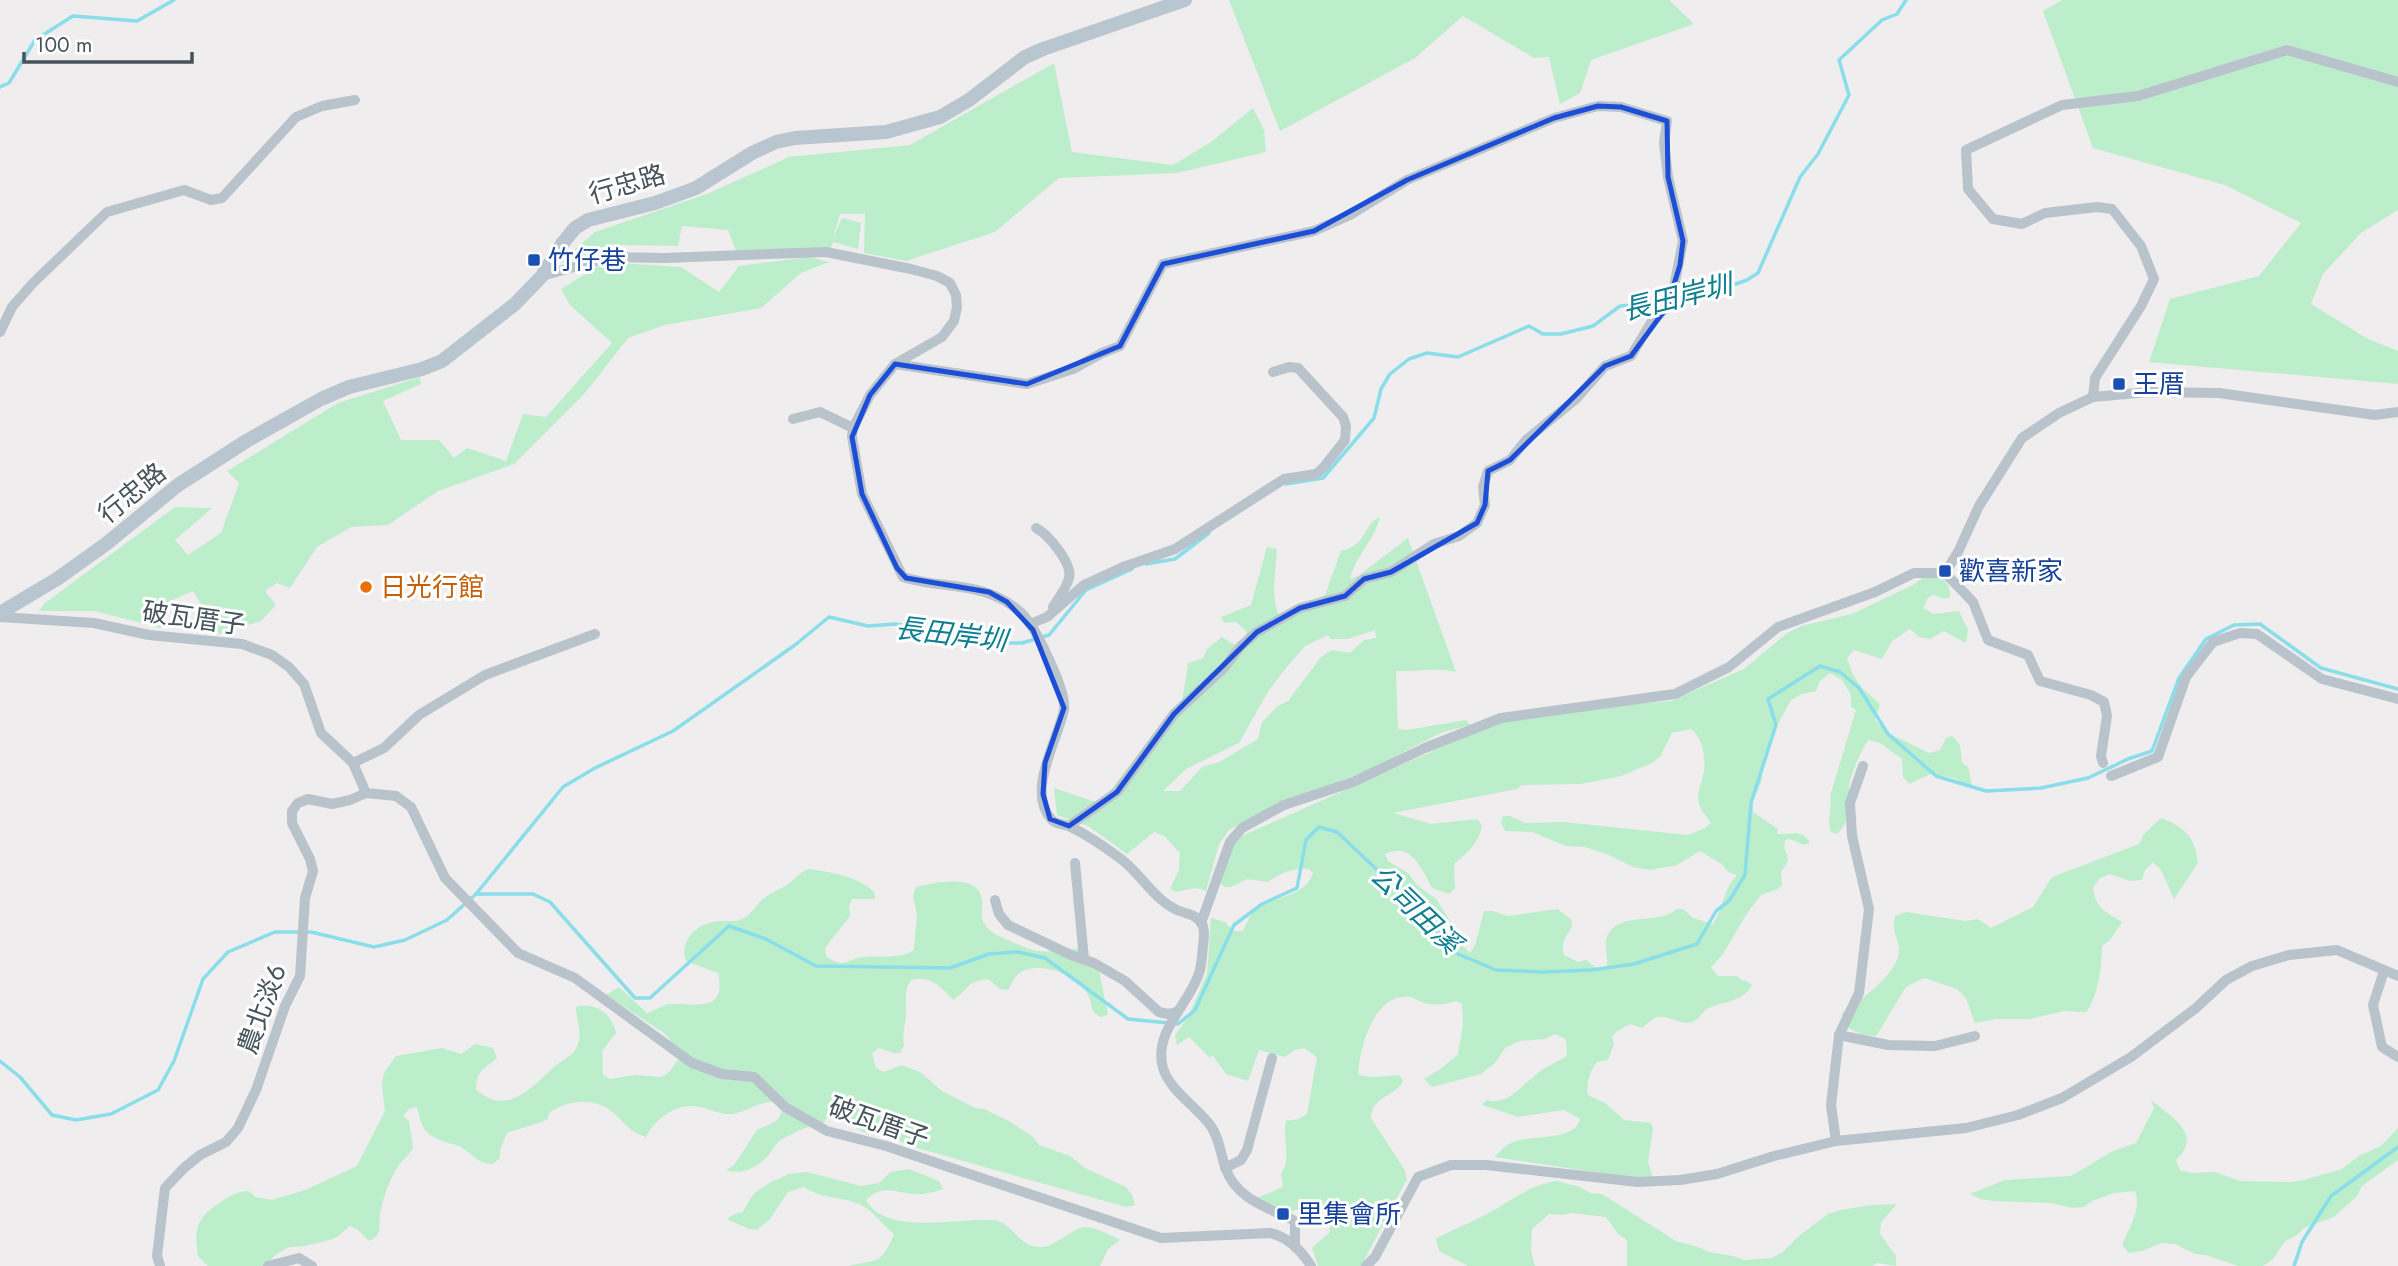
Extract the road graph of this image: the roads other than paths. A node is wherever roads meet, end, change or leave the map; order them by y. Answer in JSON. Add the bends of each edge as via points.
{"nodes":[{"id":1,"x":1185,"y":0,"type":"edge"},
{"id":2,"x":2398,"y":82,"type":"edge"},
{"id":3,"x":355,"y":100,"type":"dead end"},
{"id":4,"x":542,"y":276,"type":"junction"},
{"id":5,"x":0,"y":332,"type":"edge"},
{"id":6,"x":895,"y":364,"type":"junction"},
{"id":7,"x":1273,"y":372,"type":"dead end"},
{"id":8,"x":2094,"y":397,"type":"junction"},
{"id":9,"x":2398,"y":412,"type":"edge"},
{"id":10,"x":793,"y":419,"type":"dead end"},
{"id":11,"x":853,"y":428,"type":"junction"},
{"id":12,"x":1036,"y":528,"type":"dead end"},
{"id":13,"x":1945,"y":573,"type":"junction"},
{"id":14,"x":0,"y":615,"type":"edge"},
{"id":15,"x":1047,"y":617,"type":"junction"},
{"id":16,"x":1032,"y":627,"type":"junction"},
{"id":17,"x":595,"y":634,"type":"dead end"},
{"id":18,"x":2398,"y":699,"type":"edge"},
{"id":19,"x":353,"y":763,"type":"junction"},
{"id":20,"x":2103,"y":763,"type":"dead end"},
{"id":21,"x":1863,"y":766,"type":"dead end"},
{"id":22,"x":2111,"y":776,"type":"dead end"},
{"id":23,"x":366,"y":793,"type":"junction"},
{"id":24,"x":1069,"y":826,"type":"junction"},
{"id":25,"x":1075,"y":863,"type":"dead end"},
{"id":26,"x":995,"y":900,"type":"dead end"},
{"id":27,"x":1201,"y":923,"type":"junction"},
{"id":28,"x":1084,"y":960,"type":"junction"},
{"id":29,"x":2384,"y":971,"type":"junction"},
{"id":30,"x":2398,"y":976,"type":"edge"},
{"id":31,"x":1175,"y":1014,"type":"junction"},
{"id":32,"x":1839,"y":1035,"type":"junction"},
{"id":33,"x":1975,"y":1036,"type":"dead end"},
{"id":34,"x":2398,"y":1057,"type":"edge"},
{"id":35,"x":1272,"y":1058,"type":"dead end"},
{"id":36,"x":1836,"y":1141,"type":"junction"},
{"id":37,"x":1225,"y":1168,"type":"junction"},
{"id":38,"x":1295,"y":1247,"type":"junction"},
{"id":39,"x":160,"y":1266,"type":"edge"},
{"id":40,"x":268,"y":1266,"type":"edge"},
{"id":41,"x":312,"y":1266,"type":"edge"},
{"id":42,"x":1311,"y":1266,"type":"edge"},
{"id":43,"x":1366,"y":1266,"type":"edge"}],
"edges":[{"from":1,"to":4,"type":"street","name":"行忠路","via":[[1025,57],[940,117],[886,132],[776,142],[696,188],[588,220],[568,236]]},
{"from":2,"to":8,"type":"street","via":[[2287,50],[2138,96],[2062,105],[1966,150],[1968,189],[1993,219],[2022,224],[2045,213],[2112,209],[2141,246],[2154,279],[2095,378]]},
{"from":3,"to":5,"type":"street","via":[[296,117],[222,198],[211,200],[184,190],[107,212],[33,283],[12,307]]},
{"from":4,"to":6,"type":"street","via":[[610,257],[826,252],[937,276],[950,283],[956,295],[954,321],[942,337]]},
{"from":4,"to":14,"type":"street","name":"行忠路","via":[[515,304],[442,361],[349,387],[248,440],[178,485],[106,544]]},
{"from":6,"to":11,"type":"street","via":[[870,395]]},
{"from":6,"to":24,"type":"street","via":[[1027,384],[1073,369],[1120,346],[1163,264],[1314,231],[1408,180],[1554,118],[1598,106],[1621,107],[1667,121],[1668,177],[1683,241],[1680,265],[1667,307],[1652,321],[1631,356],[1605,366],[1510,460],[1488,471],[1482,487],[1485,505],[1477,523],[1391,572],[1364,579],[1345,596],[1300,608],[1257,632],[1174,714],[1117,792]]},
{"from":7,"to":15,"type":"street","via":[[1298,368],[1343,417],[1345,440],[1323,468],[1316,474],[1284,479],[1175,549],[1084,585]]},
{"from":8,"to":9,"type":"street","via":[[2219,393],[2375,415]]},
{"from":8,"to":13,"type":"street","via":[[2022,438],[1979,506]]},
{"from":10,"to":11,"type":"street","via":[[820,412]]},
{"from":11,"to":16,"type":"street","via":[[862,494],[902,577],[989,593],[1007,602]]},
{"from":12,"to":15,"type":"street","via":[[1061,554],[1070,577]]},
{"from":13,"to":20,"type":"street","via":[[1973,602],[1989,640],[2028,655],[2040,681],[2104,702]]},
{"from":13,"to":27,"type":"street","via":[[1914,573],[1778,627],[1729,667],[1675,694],[1502,718],[1353,782],[1284,805],[1242,828],[1230,842]]},
{"from":14,"to":19,"type":"street","name":"破瓦厝子","via":[[94,623],[264,651],[289,667],[304,684],[321,733]]},
{"from":15,"to":16,"type":"street"},
{"from":16,"to":24,"type":"street","via":[[1043,645],[1064,708],[1045,763],[1043,794],[1051,819]]},
{"from":17,"to":19,"type":"street","via":[[485,675],[419,715],[384,748]]},
{"from":18,"to":22,"type":"street","via":[[2322,679],[2257,634],[2240,633],[2214,642],[2186,677],[2158,757]]},
{"from":19,"to":23,"type":"street","name":"破瓦厝子"},
{"from":21,"to":32,"type":"street","via":[[1850,803],[1852,836],[1869,909],[1859,993]]},
{"from":23,"to":38,"type":"street","name":"破瓦厝子","via":[[396,796],[411,807],[445,878],[517,953],[575,978],[692,1063],[722,1074],[754,1077],[785,1107],[827,1131],[886,1146],[1161,1238],[1270,1233],[1285,1236]]},
{"from":23,"to":39,"type":"street","name":"農北淡6","number":"農北淡6","via":[[332,804],[308,799],[292,811],[292,823],[313,871],[305,898],[300,976],[238,1128],[165,1188],[157,1256]]},
{"from":24,"to":27,"type":"street","via":[[1124,861],[1174,909]]},
{"from":25,"to":28,"type":"street"},
{"from":26,"to":28,"type":"street","via":[[1008,925]]},
{"from":27,"to":31,"type":"street","via":[[1204,937],[1198,976]]},
{"from":28,"to":31,"type":"street","via":[[1125,981],[1159,1012]]},
{"from":29,"to":30,"type":"street"},
{"from":29,"to":34,"type":"street","via":[[2373,1005],[2382,1047]]},
{"from":29,"to":36,"type":"street","via":[[2337,950],[2252,965],[2226,980],[2131,1057],[2062,1098],[1966,1128]]},
{"from":31,"to":37,"type":"street","via":[[1163,1043],[1164,1071],[1210,1125]]},
{"from":32,"to":33,"type":"street","via":[[1888,1045],[1935,1046]]},
{"from":32,"to":36,"type":"street","via":[[1832,1105]]},
{"from":35,"to":37,"type":"street","via":[[1248,1150],[1241,1160]]},
{"from":36,"to":43,"type":"street","via":[[1717,1174],[1638,1182],[1451,1165],[1418,1177]]},
{"from":37,"to":38,"type":"street","via":[[1241,1194],[1295,1222]]},
{"from":38,"to":42,"type":"street","name":"破瓦厝子"},
{"from":40,"to":41,"type":"street","via":[[299,1258]]}]}
